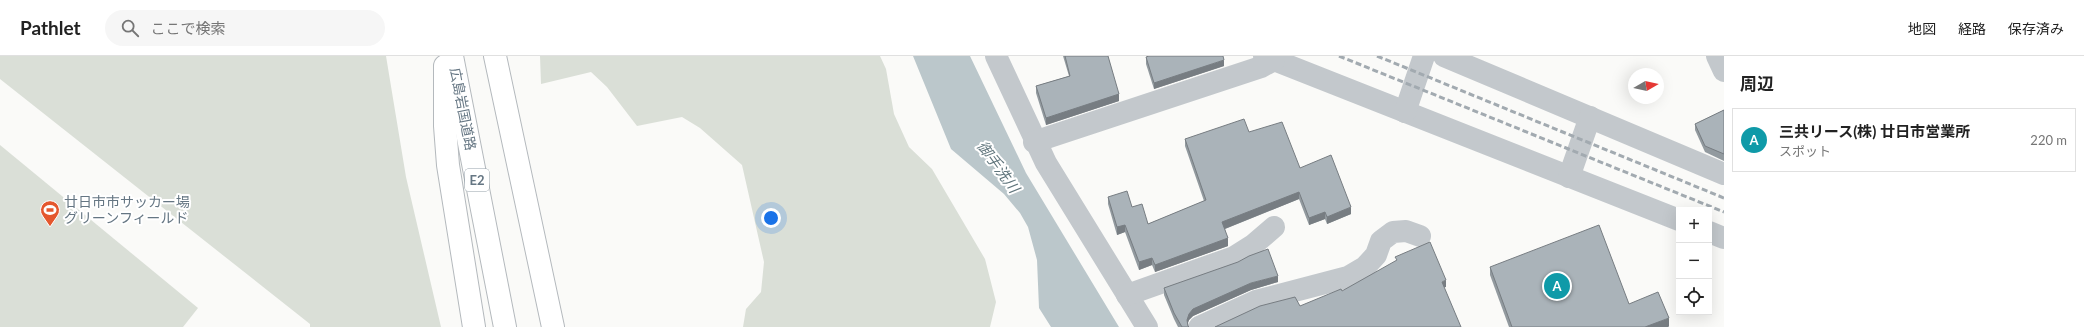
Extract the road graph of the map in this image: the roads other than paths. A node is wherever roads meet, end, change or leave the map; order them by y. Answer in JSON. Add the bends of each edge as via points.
{"nodes":[{"id":1,"x":444,"y":56,"type":"edge"},
{"id":2,"x":452,"y":56,"type":"edge"},
{"id":3,"x":495,"y":56,"type":"edge"},
{"id":4,"x":996,"y":56,"type":"edge"},
{"id":5,"x":1424,"y":56,"type":"edge"},
{"id":6,"x":1444,"y":56,"type":"edge"},
{"id":7,"x":1717,"y":56,"type":"edge"},
{"id":8,"x":1269,"y":58,"type":"edge"},
{"id":9,"x":1724,"y":71,"type":"edge"},
{"id":10,"x":1405,"y":112,"type":"junction"},
{"id":11,"x":1590,"y":117,"type":"junction"},
{"id":12,"x":1034,"y":142,"type":"junction"},
{"id":13,"x":1724,"y":174,"type":"edge"},
{"id":14,"x":1569,"y":177,"type":"junction"},
{"id":15,"x":1676,"y":219,"type":"edge"},
{"id":16,"x":1274,"y":227,"type":"dead end"},
{"id":17,"x":1712,"y":233,"type":"edge"},
{"id":18,"x":1420,"y":236,"type":"dead end"},
{"id":19,"x":1724,"y":238,"type":"edge"},
{"id":20,"x":1127,"y":295,"type":"junction"},
{"id":21,"x":474,"y":327,"type":"edge"},
{"id":22,"x":505,"y":327,"type":"edge"},
{"id":23,"x":553,"y":327,"type":"edge"},
{"id":24,"x":1147,"y":327,"type":"edge"},
{"id":25,"x":1199,"y":327,"type":"edge"}],
"edges":[{"from":1,"to":21,"type":"highway","via":[[448,165]]},
{"from":2,"to":22,"type":"highway","name":"広島岩国道路","number":"E2"},
{"from":3,"to":23,"type":"highway"},
{"from":4,"to":12,"type":"street"},
{"from":5,"to":10,"type":"street"},
{"from":6,"to":11,"type":"street"},
{"from":7,"to":9,"type":"street"},
{"from":8,"to":10,"type":"street"},
{"from":8,"to":12,"type":"street","via":[[1261,67]]},
{"from":10,"to":14,"type":"street"},
{"from":11,"to":13,"type":"street"},
{"from":11,"to":14,"type":"street"},
{"from":12,"to":20,"type":"street"},
{"from":14,"to":15,"type":"street"},
{"from":16,"to":20,"type":"street","via":[[1234,257]]},
{"from":17,"to":19,"type":"street"},
{"from":18,"to":25,"type":"street","via":[[1406,231],[1392,232],[1381,241],[1376,255],[1365,267],[1348,277],[1256,301]]},
{"from":20,"to":24,"type":"street"}]}
